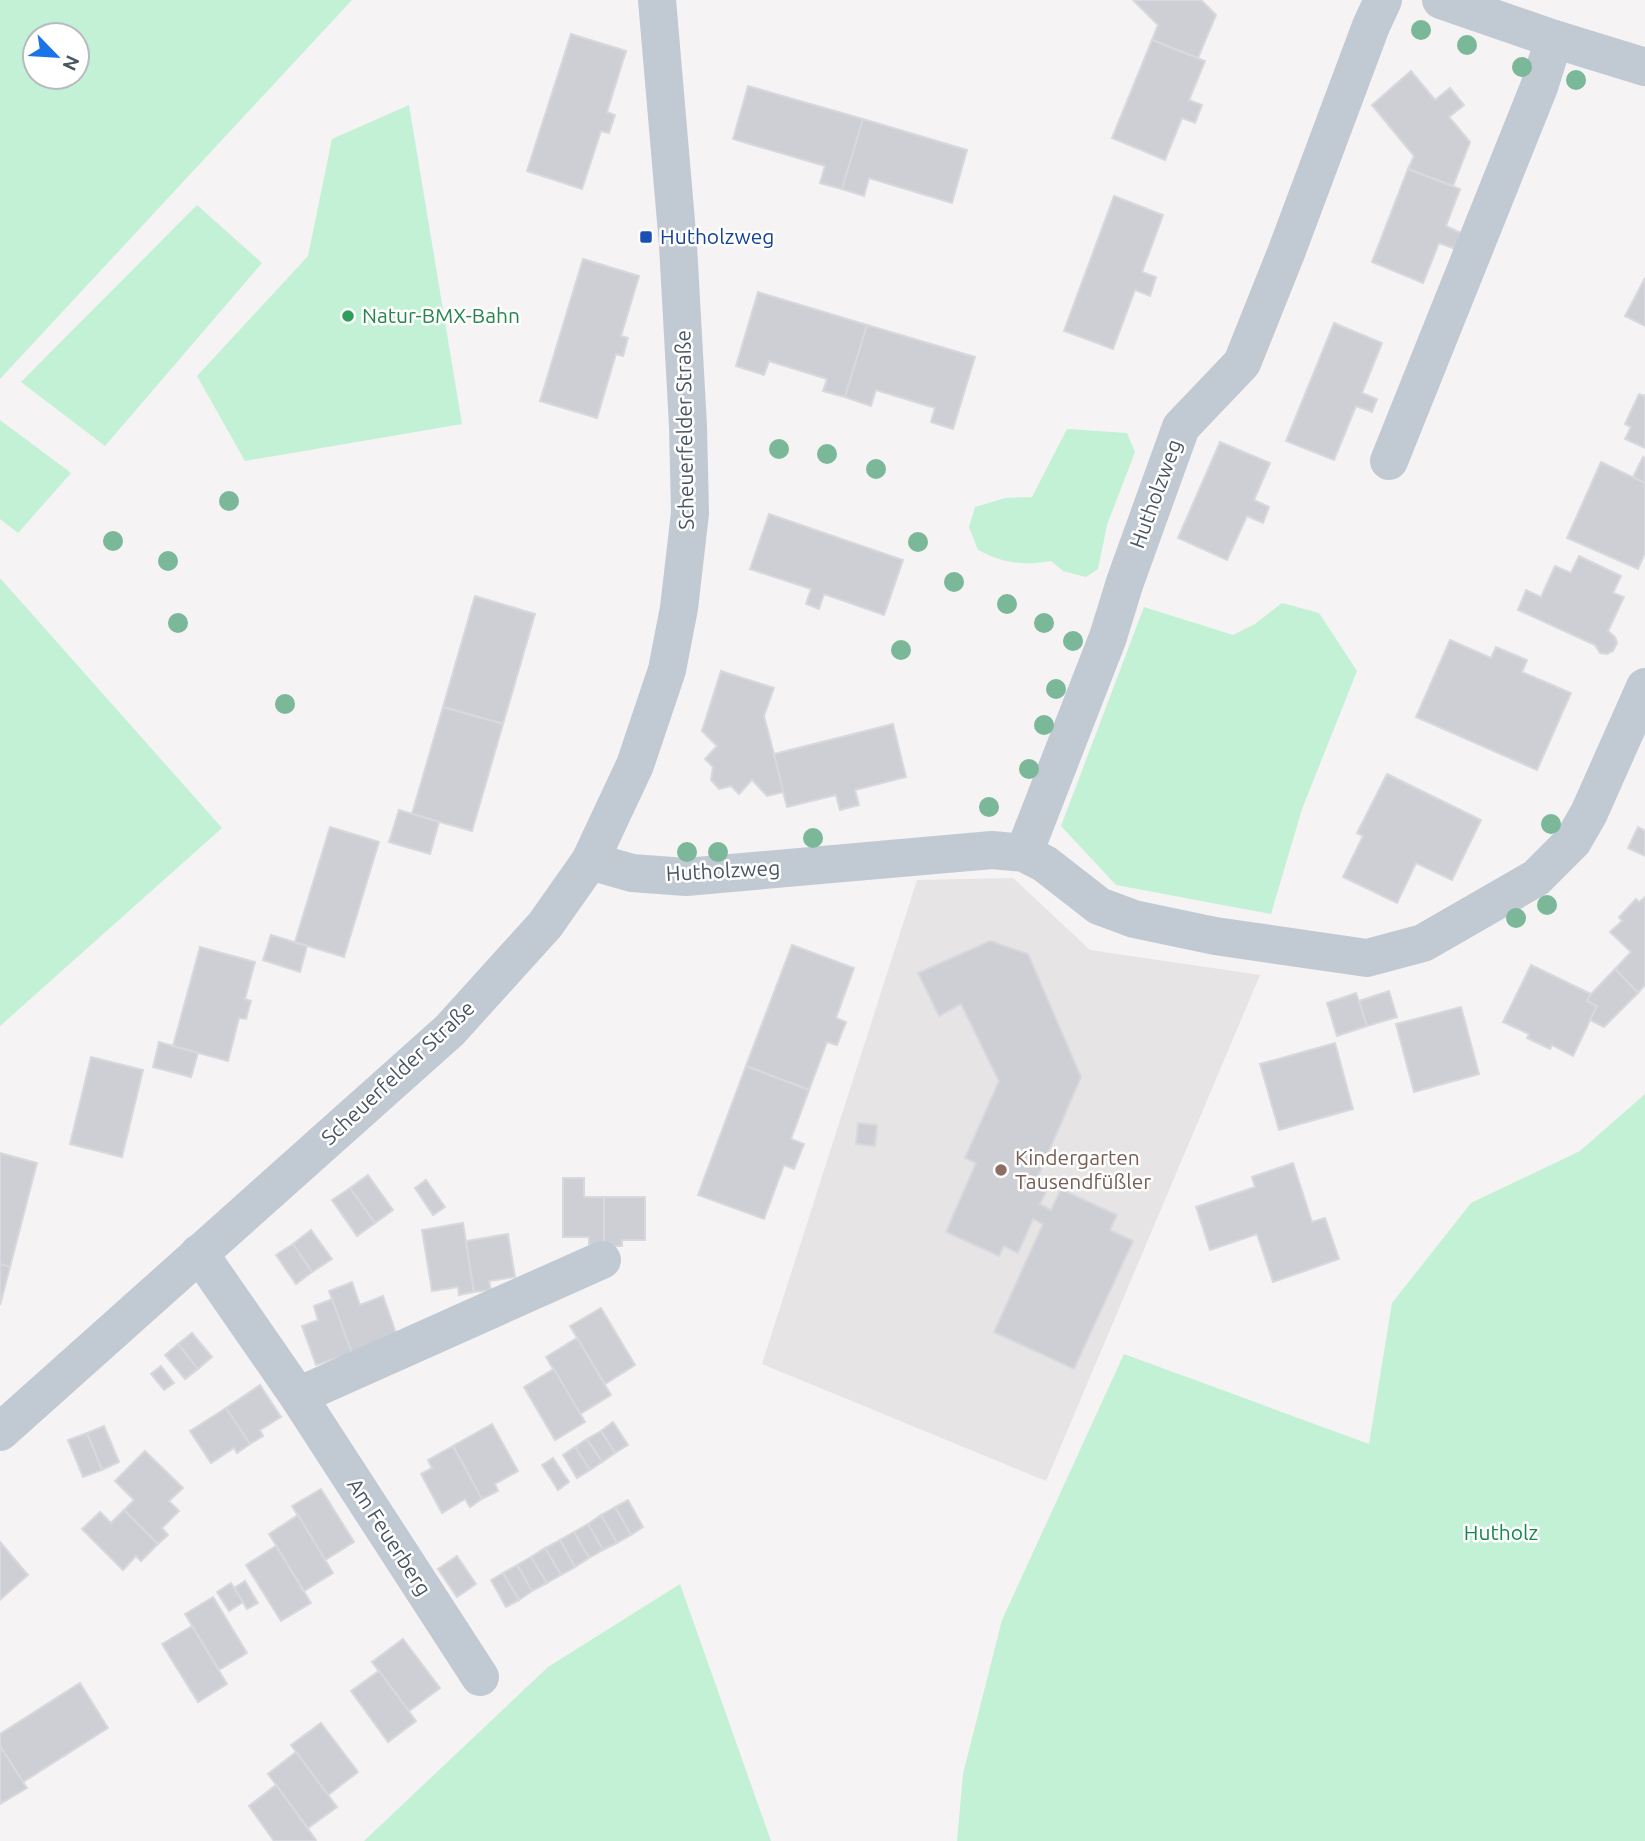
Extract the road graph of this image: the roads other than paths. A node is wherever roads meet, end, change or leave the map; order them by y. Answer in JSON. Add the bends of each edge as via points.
{"nodes":[{"id":1,"x":657,"y":0,"type":"edge"},
{"id":2,"x":1383,"y":0,"type":"edge"},
{"id":3,"x":1441,"y":0,"type":"edge"},
{"id":4,"x":1554,"y":39,"type":"junction"},
{"id":5,"x":1645,"y":66,"type":"edge"},
{"id":6,"x":1389,"y":461,"type":"dead end"},
{"id":7,"x":1645,"y":687,"type":"edge"},
{"id":8,"x":1024,"y":853,"type":"junction"},
{"id":9,"x":590,"y":861,"type":"junction"},
{"id":10,"x":199,"y":1253,"type":"junction"},
{"id":11,"x":602,"y":1260,"type":"dead end"},
{"id":12,"x":298,"y":1396,"type":"junction"},
{"id":13,"x":0,"y":1432,"type":"edge"},
{"id":14,"x":480,"y":1677,"type":"dead end"}],
"edges":[{"from":1,"to":9,"type":"street","name":"Scheuerfelder Straße","via":[[678,245],[690,513],[667,670],[635,765]]},
{"from":2,"to":8,"type":"street","name":"Hutholzweg","via":[[1242,363],[1181,427],[1108,637]]},
{"from":3,"to":4,"type":"street"},
{"from":4,"to":5,"type":"street"},
{"from":4,"to":6,"type":"street","via":[[1539,88]]},
{"from":7,"to":8,"type":"street","name":"Hutholzweg","via":[[1589,813],[1573,841],[1536,878],[1423,943],[1367,958],[1134,919],[1099,906]]},
{"from":8,"to":9,"type":"street","name":"Hutholzweg","via":[[992,850],[686,877],[632,873]]},
{"from":9,"to":10,"type":"street","name":"Scheuerfelder Straße","via":[[545,925],[450,1030]]},
{"from":10,"to":12,"type":"street","name":"Am Feuerberg"},
{"from":10,"to":13,"type":"street","name":"Scheuerfelder Straße"},
{"from":11,"to":12,"type":"street"},
{"from":12,"to":14,"type":"street","name":"Am Feuerberg"}]}
